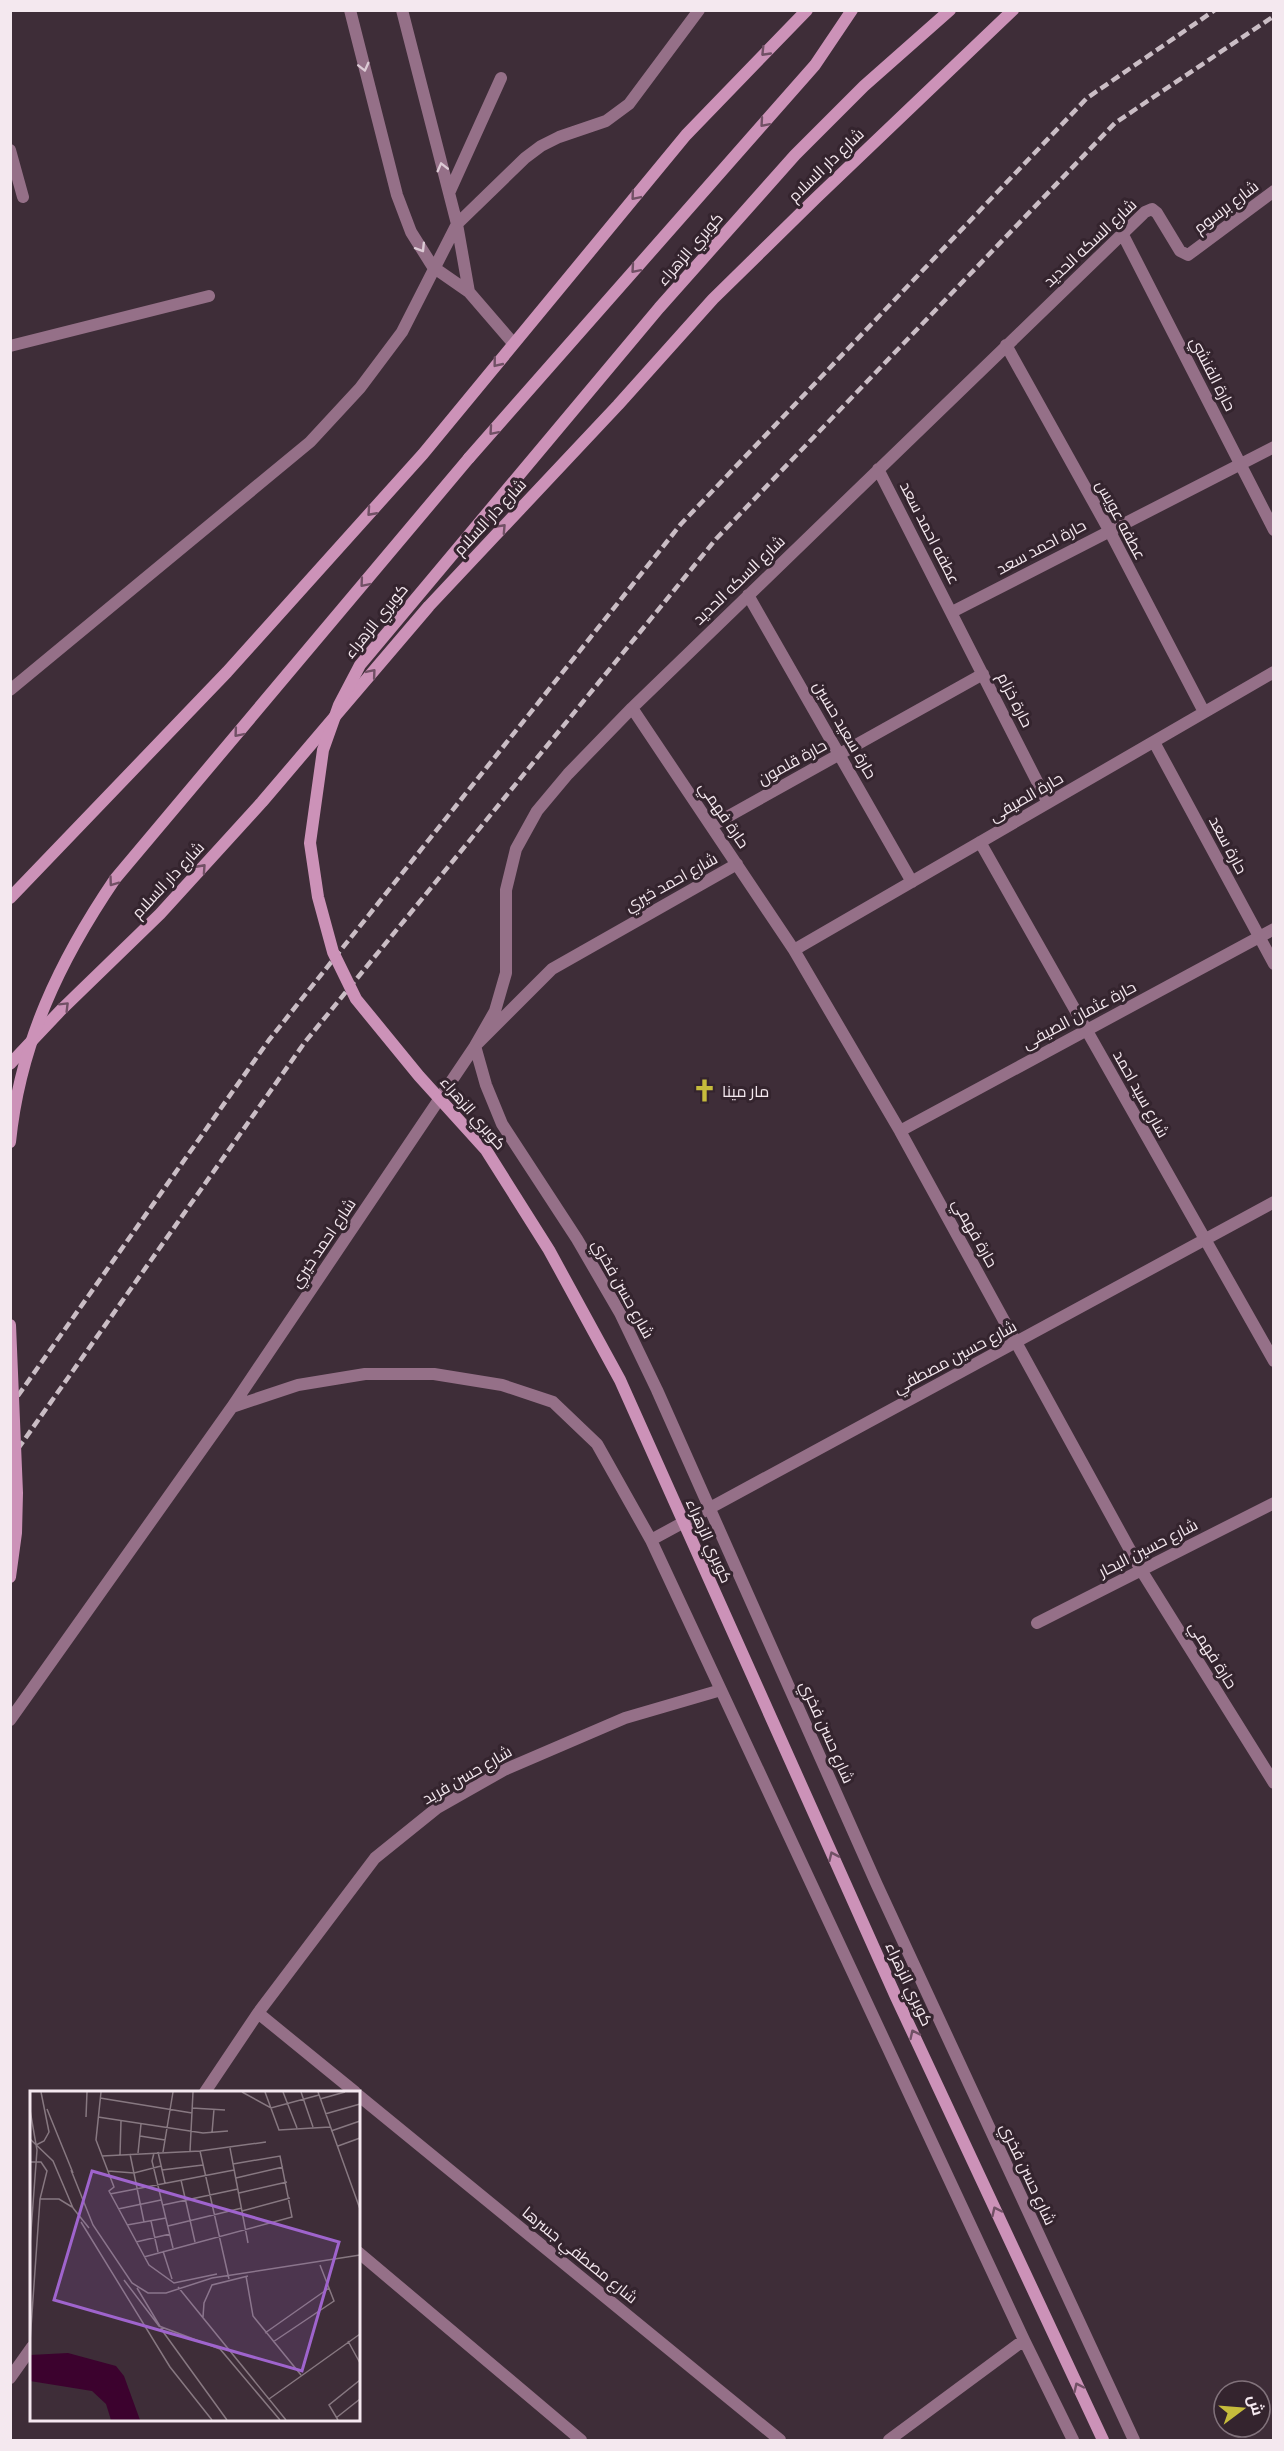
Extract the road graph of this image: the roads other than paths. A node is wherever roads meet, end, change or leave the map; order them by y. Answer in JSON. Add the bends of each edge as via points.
{"nodes":[{"id":1,"x":350,"y":10,"type":"edge"},
{"id":2,"x":402,"y":10,"type":"edge"},
{"id":3,"x":699,"y":10,"type":"edge"},
{"id":4,"x":807,"y":10,"type":"edge"},
{"id":5,"x":852,"y":10,"type":"edge"},
{"id":6,"x":950,"y":10,"type":"edge"},
{"id":7,"x":1013,"y":10,"type":"edge"},
{"id":8,"x":501,"y":78,"type":"dead end"},
{"id":9,"x":10,"y":150,"type":"edge"},
{"id":10,"x":1274,"y":191,"type":"edge"},
{"id":11,"x":449,"y":193,"type":"junction"},
{"id":12,"x":23,"y":197,"type":"dead end"},
{"id":13,"x":1152,"y":209,"type":"joint"},
{"id":14,"x":457,"y":224,"type":"junction"},
{"id":15,"x":1122,"y":233,"type":"junction"},
{"id":16,"x":433,"y":267,"type":"junction"},
{"id":17,"x":469,"y":292,"type":"junction"},
{"id":18,"x":209,"y":296,"type":"dead end"},
{"id":19,"x":513,"y":343,"type":"junction"},
{"id":20,"x":1006,"y":345,"type":"junction"},
{"id":21,"x":10,"y":346,"type":"edge"},
{"id":22,"x":1274,"y":447,"type":"edge"},
{"id":23,"x":1240,"y":464,"type":"junction"},
{"id":24,"x":878,"y":469,"type":"junction"},
{"id":25,"x":1109,"y":530,"type":"junction"},
{"id":26,"x":1274,"y":530,"type":"edge"},
{"id":27,"x":748,"y":595,"type":"junction"},
{"id":28,"x":952,"y":612,"type":"junction"},
{"id":29,"x":1274,"y":672,"type":"edge"},
{"id":30,"x":983,"y":674,"type":"junction"},
{"id":31,"x":10,"y":690,"type":"edge"},
{"id":32,"x":632,"y":708,"type":"junction"},
{"id":33,"x":1204,"y":712,"type":"junction"},
{"id":34,"x":1154,"y":742,"type":"junction"},
{"id":35,"x":839,"y":754,"type":"junction"},
{"id":36,"x":1048,"y":803,"type":"junction"},
{"id":37,"x":711,"y":826,"type":"junction"},
{"id":38,"x":980,"y":842,"type":"junction"},
{"id":39,"x":737,"y":864,"type":"junction"},
{"id":40,"x":912,"y":882,"type":"junction"},
{"id":41,"x":10,"y":898,"type":"edge"},
{"id":42,"x":1274,"y":929,"type":"edge"},
{"id":43,"x":1259,"y":937,"type":"junction"},
{"id":44,"x":794,"y":950,"type":"junction"},
{"id":45,"x":1274,"y":964,"type":"edge"},
{"id":46,"x":1086,"y":1030,"type":"junction"},
{"id":47,"x":475,"y":1046,"type":"junction"},
{"id":48,"x":10,"y":1064,"type":"edge"},
{"id":49,"x":900,"y":1131,"type":"junction"},
{"id":50,"x":10,"y":1142,"type":"edge"},
{"id":51,"x":1274,"y":1202,"type":"edge"},
{"id":52,"x":1204,"y":1239,"type":"junction"},
{"id":53,"x":10,"y":1324,"type":"edge"},
{"id":54,"x":1016,"y":1342,"type":"junction"},
{"id":55,"x":1274,"y":1361,"type":"edge"},
{"id":56,"x":232,"y":1407,"type":"junction"},
{"id":57,"x":1274,"y":1503,"type":"edge"},
{"id":58,"x":710,"y":1508,"type":"junction"},
{"id":59,"x":651,"y":1540,"type":"junction"},
{"id":60,"x":1141,"y":1570,"type":"junction"},
{"id":61,"x":10,"y":1577,"type":"edge"},
{"id":62,"x":1037,"y":1623,"type":"dead end"},
{"id":63,"x":721,"y":1690,"type":"junction"},
{"id":64,"x":10,"y":1720,"type":"edge"},
{"id":65,"x":1274,"y":1783,"type":"edge"},
{"id":66,"x":258,"y":2013,"type":"junction"},
{"id":67,"x":206,"y":2091,"type":"edge"},
{"id":68,"x":353,"y":2091,"type":"edge"},
{"id":69,"x":360,"y":2096,"type":"edge"},
{"id":70,"x":360,"y":2254,"type":"edge"},
{"id":71,"x":1024,"y":2340,"type":"junction"},
{"id":72,"x":30,"y":2350,"type":"edge"},
{"id":73,"x":10,"y":2378,"type":"edge"},
{"id":74,"x":581,"y":2440,"type":"edge"},
{"id":75,"x":780,"y":2440,"type":"edge"},
{"id":76,"x":889,"y":2440,"type":"edge"},
{"id":77,"x":1073,"y":2440,"type":"edge"},
{"id":78,"x":1103,"y":2440,"type":"edge"},
{"id":79,"x":1134,"y":2440,"type":"edge"}],
"edges":[{"from":1,"to":16,"type":"street","one_way":true,"via":[[397,195],[411,232]]},
{"from":11,"to":2,"type":"street","one_way":true},
{"from":3,"to":14,"type":"street","via":[[629,104],[606,121],[541,146]]},
{"from":4,"to":19,"type":"main road","one_way":true,"via":[[686,135]]},
{"from":5,"to":50,"type":"main road","name":"كوبري الزهراء","one_way":true,"bridge":true,"via":[[815,65],[469,458],[115,879],[84,925],[36,1026],[21,1078]]},
{"from":78,"to":6,"type":"main road","name":"كوبري الزهراء","one_way":true,"bridge":true,"via":[[891,1986],[620,1380],[549,1250],[486,1150],[356,999],[333,952],[318,897],[310,843],[323,750],[339,705],[360,665],[659,308],[795,155],[864,86]]},
{"from":48,"to":7,"type":"main road","name":"شارع دار السلام","one_way":true,"via":[[160,914],[262,802],[429,606],[713,299]]},
{"from":8,"to":11,"type":"street"},
{"from":9,"to":12,"type":"street"},
{"from":10,"to":13,"type":"street","name":"شارع برسوم","via":[[1188,255],[1180,251]]},
{"from":11,"to":14,"type":"street"},
{"from":13,"to":15,"type":"street","name":"شارع السكه الحديد"},
{"from":14,"to":16,"type":"street"},
{"from":14,"to":17,"type":"street"},
{"from":15,"to":20,"type":"street","name":"شارع السكه الحديد"},
{"from":15,"to":23,"type":"street","name":"حارة الفنشي"},
{"from":16,"to":17,"type":"street"},
{"from":16,"to":31,"type":"street","via":[[402,332],[360,388],[310,442]]},
{"from":17,"to":19,"type":"street"},
{"from":18,"to":21,"type":"street"},
{"from":19,"to":41,"type":"main road","one_way":true,"via":[[423,454],[235,663]]},
{"from":20,"to":24,"type":"street","name":"شارع السكه الحديد"},
{"from":20,"to":25,"type":"street","name":"عطفه عويس"},
{"from":22,"to":23,"type":"street","name":"حارة احمد سعد"},
{"from":23,"to":25,"type":"street","name":"حارة احمد سعد"},
{"from":23,"to":26,"type":"street","name":"حارة الفنشي"},
{"from":24,"to":27,"type":"street","name":"شارع السكه الحديد"},
{"from":24,"to":28,"type":"street","name":"عطفه احمد سعد"},
{"from":25,"to":28,"type":"street","name":"حارة احمد سعد"},
{"from":25,"to":33,"type":"street","name":"عطفه عويس"},
{"from":27,"to":32,"type":"street","name":"شارع السكه الحديد"},
{"from":27,"to":35,"type":"street","name":"حارة سعيد حسين"},
{"from":28,"to":30,"type":"street","name":"حارة خزام"},
{"from":29,"to":33,"type":"street","name":"حارة الصيفى"},
{"from":30,"to":35,"type":"street","name":"حارة قلمون"},
{"from":30,"to":36,"type":"street","name":"حارة خزام"},
{"from":32,"to":37,"type":"street","name":"حارة فهمي"},
{"from":32,"to":47,"type":"street","name":"شارع السكه الحديد","via":[[537,811],[516,849],[506,890],[506,973],[495,1011]]},
{"from":33,"to":34,"type":"street","name":"حارة الصيفى"},
{"from":34,"to":36,"type":"street","name":"حارة الصيفى"},
{"from":34,"to":43,"type":"street","name":"حارة سعد"},
{"from":35,"to":37,"type":"street","name":"حارة قلمون"},
{"from":35,"to":40,"type":"street","name":"حارة سعيد حسين"},
{"from":36,"to":38,"type":"street","name":"حارة الصيفى"},
{"from":37,"to":39,"type":"street","name":"حارة فهمي"},
{"from":38,"to":40,"type":"street","name":"حارة الصيفى"},
{"from":38,"to":46,"type":"street","name":"شارع سيد احمد"},
{"from":39,"to":44,"type":"street","name":"حارة فهمي"},
{"from":39,"to":47,"type":"street","name":"شارع احمد خيري","via":[[552,969]]},
{"from":40,"to":44,"type":"street","name":"حارة الصيفى"},
{"from":42,"to":43,"type":"street","name":"حارة عثمان الصيفى"},
{"from":43,"to":45,"type":"street","name":"حارة سعد"},
{"from":43,"to":46,"type":"street","name":"حارة عثمان الصيفى"},
{"from":44,"to":49,"type":"street","name":"حارة فهمي"},
{"from":46,"to":49,"type":"street","name":"حارة عثمان الصيفى"},
{"from":46,"to":52,"type":"street","name":"شارع سيد احمد"},
{"from":47,"to":56,"type":"street","name":"شارع احمد خيري"},
{"from":47,"to":58,"type":"street","name":"شارع حسن فخري","via":[[502,1124],[620,1313]]},
{"from":49,"to":54,"type":"street","name":"حارة فهمي"},
{"from":51,"to":52,"type":"street","name":"شارع حسين مصطفي"},
{"from":52,"to":54,"type":"street","name":"شارع حسين مصطفي"},
{"from":52,"to":55,"type":"street","name":"شارع سيد احمد"},
{"from":53,"to":61,"type":"main road","bridge":true,"via":[[17,1493]]},
{"from":54,"to":58,"type":"street","name":"شارع حسين مصطفي"},
{"from":54,"to":60,"type":"street","name":"حارة فهمي"},
{"from":56,"to":59,"type":"street","via":[[298,1385],[365,1374],[434,1374],[502,1385],[553,1402],[597,1444]]},
{"from":56,"to":64,"type":"street","name":"شارع احمد خيري"},
{"from":57,"to":60,"type":"street","name":"شارع حسين البحار"},
{"from":58,"to":59,"type":"street","name":"شارع حسين مصطفي"},
{"from":58,"to":79,"type":"street","name":"شارع حسن فخري","via":[[876,1885]]},
{"from":59,"to":63,"type":"street"},
{"from":60,"to":62,"type":"street","name":"شارع حسين البحار"},
{"from":60,"to":65,"type":"street","name":"حارة فهمي"},
{"from":63,"to":66,"type":"street","name":"شارع حسن فريد","via":[[625,1718],[504,1770],[438,1808],[375,1858]]},
{"from":63,"to":71,"type":"street"},
{"from":66,"to":67,"type":"street","name":"شارع حسن فريد"},
{"from":66,"to":68,"type":"street","name":"شارع مصطفي جسرها"},
{"from":69,"to":75,"type":"street","name":"شارع مصطفي جسرها"},
{"from":70,"to":74,"type":"street"},
{"from":71,"to":76,"type":"street"},
{"from":71,"to":77,"type":"street"},
{"from":72,"to":73,"type":"street"}]}
